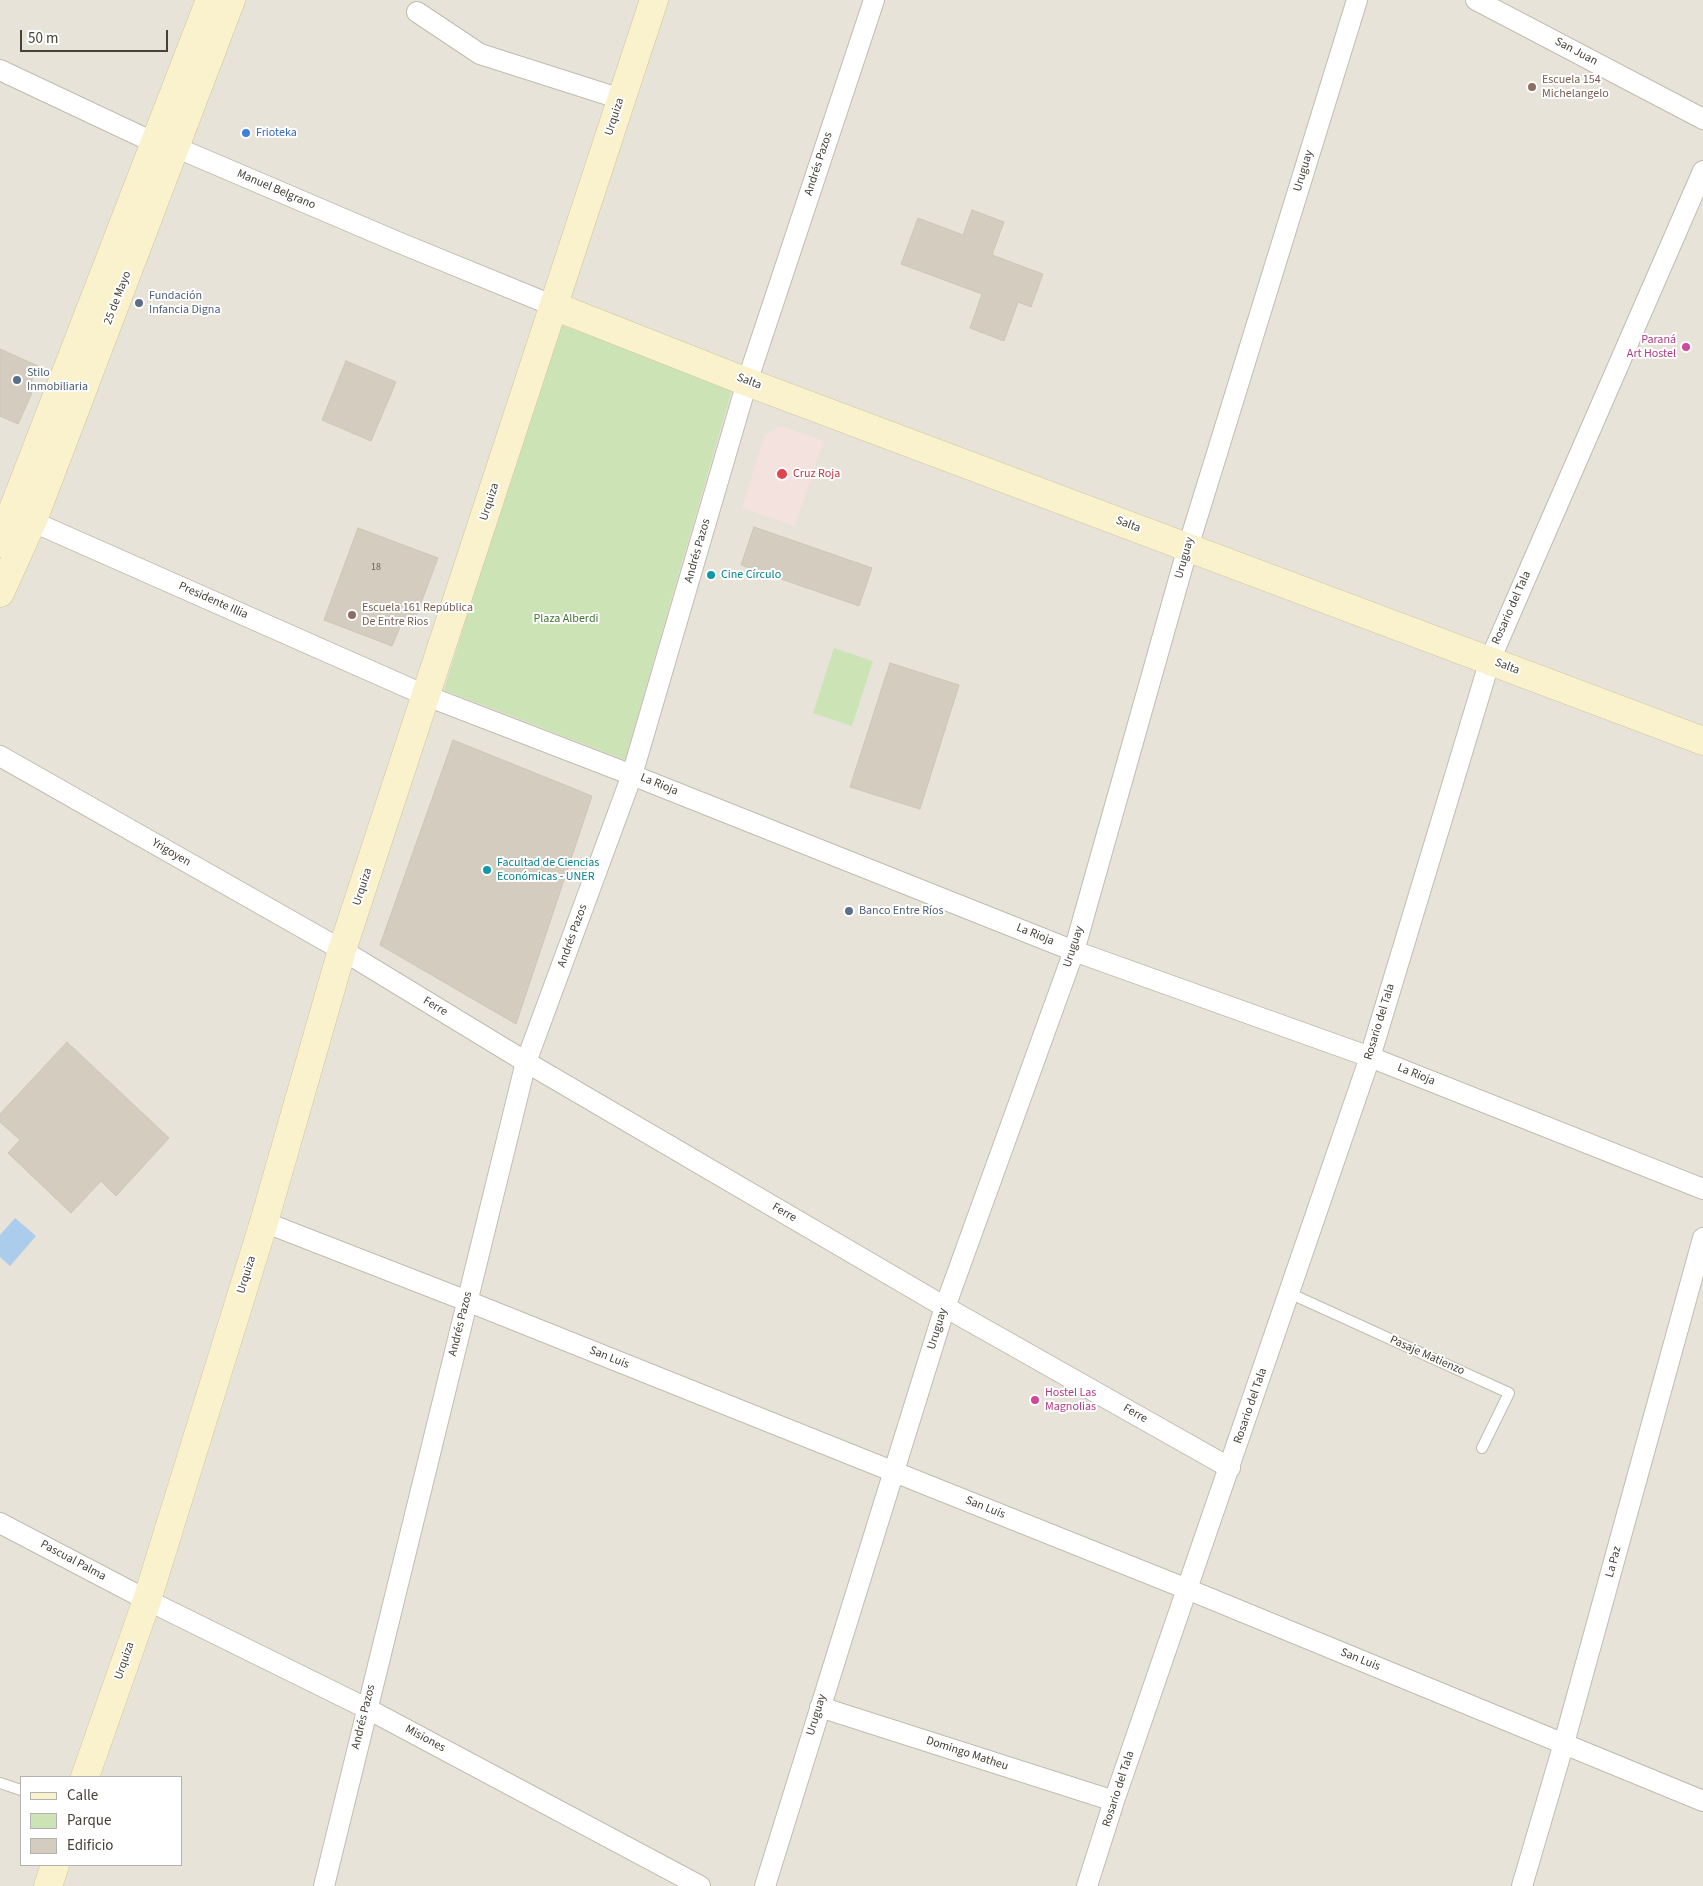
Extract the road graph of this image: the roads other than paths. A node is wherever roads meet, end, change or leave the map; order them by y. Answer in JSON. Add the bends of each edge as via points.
{"nodes":[{"id":1,"x":210,"y":0,"type":"edge"},
{"id":2,"x":231,"y":0,"type":"edge"},
{"id":3,"x":654,"y":0,"type":"edge"},
{"id":4,"x":874,"y":0,"type":"edge"},
{"id":5,"x":1357,"y":0,"type":"edge"},
{"id":6,"x":1476,"y":0,"type":"edge"},
{"id":7,"x":417,"y":12,"type":"dead end"},
{"id":8,"x":0,"y":70,"type":"edge"},
{"id":9,"x":621,"y":99,"type":"junction"},
{"id":10,"x":1703,"y":119,"type":"edge"},
{"id":11,"x":165,"y":145,"type":"junction"},
{"id":12,"x":1703,"y":171,"type":"edge"},
{"id":13,"x":554,"y":306,"type":"junction"},
{"id":14,"x":747,"y":382,"type":"junction"},
{"id":15,"x":15,"y":513,"type":"edge"},
{"id":16,"x":0,"y":543,"type":"edge"},
{"id":17,"x":1188,"y":547,"type":"junction"},
{"id":18,"x":0,"y":593,"type":"edge"},
{"id":19,"x":1490,"y":660,"type":"junction"},
{"id":20,"x":427,"y":696,"type":"junction"},
{"id":21,"x":1703,"y":741,"type":"edge"},
{"id":22,"x":0,"y":756,"type":"edge"},
{"id":23,"x":632,"y":774,"type":"junction"},
{"id":24,"x":342,"y":950,"type":"junction"},
{"id":25,"x":1074,"y":950,"type":"junction"},
{"id":26,"x":1370,"y":1057,"type":"junction"},
{"id":27,"x":526,"y":1062,"type":"junction"},
{"id":28,"x":1703,"y":1189,"type":"edge"},
{"id":29,"x":264,"y":1222,"type":"junction"},
{"id":30,"x":1703,"y":1238,"type":"edge"},
{"id":31,"x":1289,"y":1293,"type":"junction"},
{"id":32,"x":467,"y":1301,"type":"junction"},
{"id":33,"x":945,"y":1307,"type":"junction"},
{"id":34,"x":1482,"y":1448,"type":"dead end"},
{"id":35,"x":1230,"y":1468,"type":"junction"},
{"id":36,"x":894,"y":1472,"type":"junction"},
{"id":37,"x":0,"y":1523,"type":"edge"},
{"id":38,"x":1187,"y":1589,"type":"junction"},
{"id":39,"x":147,"y":1600,"type":"junction"},
{"id":40,"x":820,"y":1707,"type":"junction"},
{"id":41,"x":366,"y":1708,"type":"junction"},
{"id":42,"x":1564,"y":1743,"type":"junction"},
{"id":43,"x":85,"y":1776,"type":"edge"},
{"id":44,"x":0,"y":1783,"type":"edge"},
{"id":45,"x":20,"y":1790,"type":"edge"},
{"id":46,"x":1114,"y":1801,"type":"junction"},
{"id":47,"x":1703,"y":1801,"type":"edge"},
{"id":48,"x":55,"y":1866,"type":"edge"},
{"id":49,"x":48,"y":1886,"type":"edge"},
{"id":50,"x":324,"y":1886,"type":"edge"},
{"id":51,"x":700,"y":1886,"type":"edge"},
{"id":52,"x":765,"y":1886,"type":"edge"},
{"id":53,"x":1087,"y":1886,"type":"edge"},
{"id":54,"x":1522,"y":1886,"type":"edge"}],
"edges":[{"from":1,"to":11,"type":"street","name":"25 de Mayo"},
{"from":2,"to":11,"type":"street","name":"25 de Mayo"},
{"from":3,"to":9,"type":"street","name":"Urquiza"},
{"from":4,"to":14,"type":"street","name":"Andrés Pazos"},
{"from":5,"to":17,"type":"street","name":"Uruguay"},
{"from":6,"to":10,"type":"street","name":"San Juan"},
{"from":7,"to":9,"type":"street","via":[[480,54]]},
{"from":8,"to":11,"type":"street","name":"Manuel Belgrano"},
{"from":9,"to":13,"type":"street","name":"Urquiza"},
{"from":11,"to":13,"type":"street","name":"Manuel Belgrano"},
{"from":11,"to":15,"type":"street","name":"25 de Mayo"},
{"from":12,"to":19,"type":"street","name":"Rosario del Tala"},
{"from":13,"to":14,"type":"street","name":"Salta"},
{"from":13,"to":20,"type":"street","name":"Urquiza"},
{"from":14,"to":17,"type":"street","name":"Salta"},
{"from":14,"to":23,"type":"street","name":"Andrés Pazos"},
{"from":15,"to":16,"type":"street","name":"25 de Mayo"},
{"from":15,"to":18,"type":"street","name":"25 de Mayo"},
{"from":15,"to":20,"type":"street","name":"Presidente Illia"},
{"from":17,"to":19,"type":"street","name":"Salta"},
{"from":17,"to":25,"type":"street","name":"Uruguay"},
{"from":19,"to":21,"type":"street","name":"Salta"},
{"from":19,"to":26,"type":"street","name":"Rosario del Tala"},
{"from":20,"to":23,"type":"street","name":"La Rioja"},
{"from":20,"to":24,"type":"street","name":"Urquiza"},
{"from":22,"to":24,"type":"street","name":"Yrigoyen"},
{"from":23,"to":25,"type":"street","name":"La Rioja"},
{"from":23,"to":27,"type":"street","name":"Andrés Pazos"},
{"from":24,"to":27,"type":"street","name":"Ferre"},
{"from":24,"to":29,"type":"street","name":"Urquiza"},
{"from":25,"to":26,"type":"street","name":"La Rioja"},
{"from":25,"to":33,"type":"street","name":"Uruguay"},
{"from":26,"to":28,"type":"street","name":"La Rioja"},
{"from":26,"to":31,"type":"street","name":"Rosario del Tala"},
{"from":27,"to":32,"type":"street","name":"Andrés Pazos"},
{"from":27,"to":33,"type":"street","name":"Ferre"},
{"from":29,"to":32,"type":"street","name":"San Luis"},
{"from":29,"to":39,"type":"street","name":"Urquiza"},
{"from":30,"to":42,"type":"street","name":"La Paz"},
{"from":31,"to":34,"type":"lane","name":"Pasaje Matienzo","via":[[1509,1393]]},
{"from":31,"to":35,"type":"street","name":"Rosario del Tala"},
{"from":32,"to":36,"type":"street","name":"San Luis"},
{"from":32,"to":41,"type":"street","name":"Andrés Pazos"},
{"from":33,"to":35,"type":"street","name":"Ferre"},
{"from":33,"to":36,"type":"street","name":"Uruguay"},
{"from":35,"to":38,"type":"street","name":"Rosario del Tala"},
{"from":36,"to":38,"type":"street","name":"San Luis"},
{"from":36,"to":40,"type":"street","name":"Uruguay"},
{"from":37,"to":39,"type":"street","name":"Pascual Palma"},
{"from":38,"to":42,"type":"street","name":"San Luis"},
{"from":38,"to":46,"type":"street","name":"Rosario del Tala"},
{"from":39,"to":41,"type":"street","name":"Misiones"},
{"from":39,"to":43,"type":"street","name":"Urquiza"},
{"from":40,"to":46,"type":"street","name":"Domingo Matheu"},
{"from":40,"to":52,"type":"street","name":"Uruguay"},
{"from":41,"to":50,"type":"street","name":"Andrés Pazos"},
{"from":41,"to":51,"type":"street","name":"Misiones"},
{"from":42,"to":47,"type":"street","name":"San Luis"},
{"from":42,"to":54,"type":"street","name":"La Paz"},
{"from":44,"to":45,"type":"lane"},
{"from":46,"to":53,"type":"street","name":"Rosario del Tala"},
{"from":48,"to":49,"type":"street"}]}
